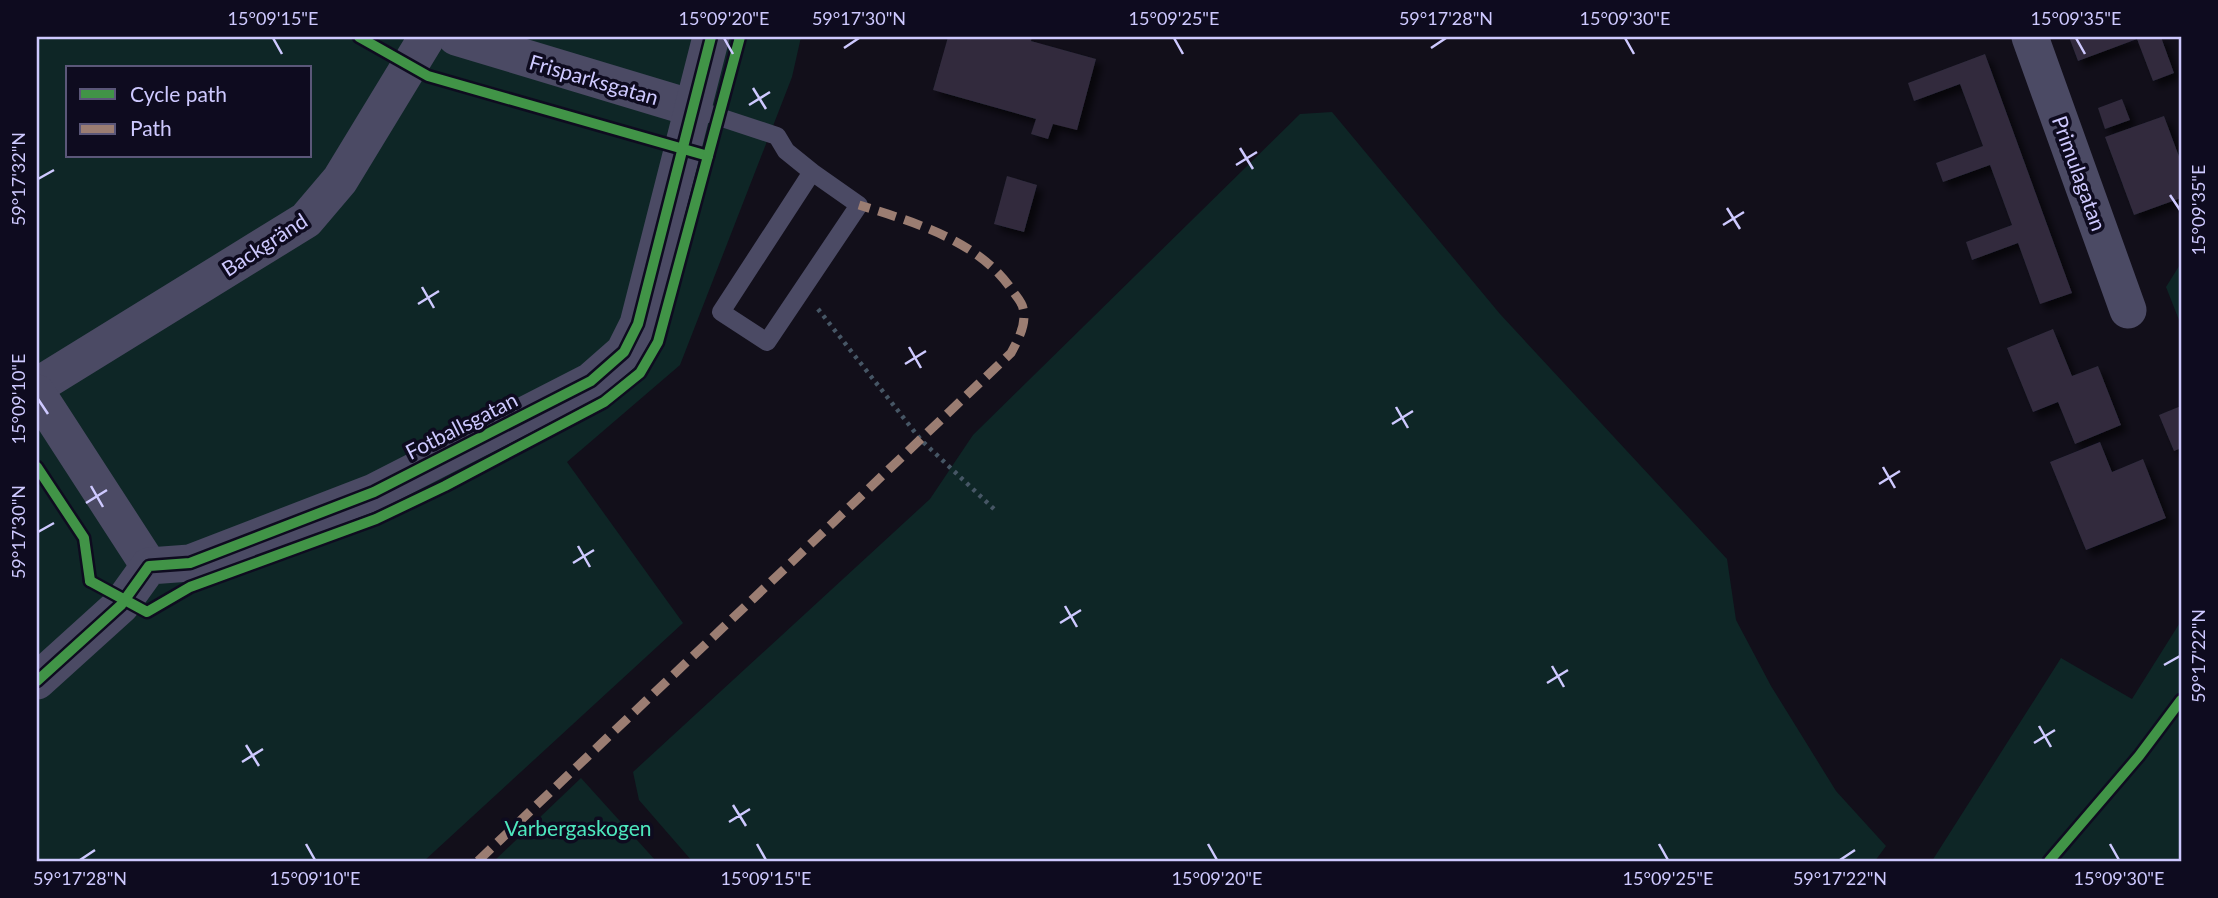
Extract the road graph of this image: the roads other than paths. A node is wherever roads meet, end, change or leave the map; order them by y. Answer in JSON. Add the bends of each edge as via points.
{"nodes":[{"id":1,"x":427,"y":37,"type":"edge"},
{"id":2,"x":456,"y":37,"type":"edge"},
{"id":3,"x":711,"y":37,"type":"edge"},
{"id":4,"x":2029,"y":37,"type":"edge"},
{"id":5,"x":692,"y":108,"type":"junction"},
{"id":6,"x":812,"y":172,"type":"junction"},
{"id":7,"x":2128,"y":310,"type":"dead end"},
{"id":8,"x":37,"y":386,"type":"edge"},
{"id":9,"x":37,"y":393,"type":"edge"},
{"id":10,"x":149,"y":566,"type":"junction"},
{"id":11,"x":37,"y":681,"type":"edge"}],
"edges":[{"from":1,"to":8,"type":"street","name":"Backgränd","via":[[340,180],[306,220]]},
{"from":2,"to":5,"type":"street","name":"Frisparksgatan"},
{"from":3,"to":5,"type":"street","name":"Fotballsgatan"},
{"from":4,"to":7,"type":"street","name":"Primulagatan"},
{"from":5,"to":6,"type":"lane","via":[[777,136],[786,151]]},
{"from":5,"to":10,"type":"street","name":"Fotballsgatan","via":[[638,324],[624,352],[591,381],[374,492],[190,563]]},
{"from":6,"to":6,"type":"lane","via":[[721,312],[767,342],[859,205]]},
{"from":9,"to":10,"type":"street"},
{"from":10,"to":11,"type":"street","via":[[121,605]]}]}
